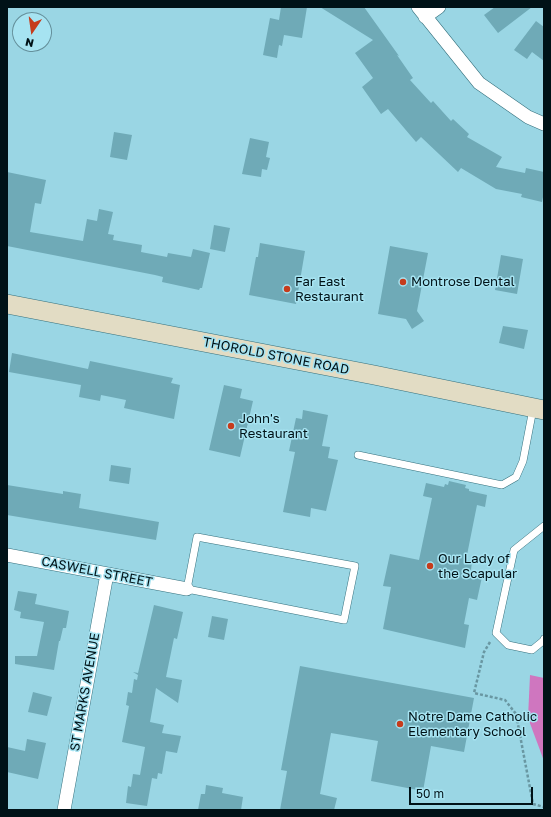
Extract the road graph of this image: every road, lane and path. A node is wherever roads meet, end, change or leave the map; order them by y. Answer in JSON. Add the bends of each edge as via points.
{"nodes":[{"id":1,"x":440,"y":7,"type":"edge"},
{"id":2,"x":421,"y":12,"type":"edge"},
{"id":3,"x":544,"y":124,"type":"edge"},
{"id":4,"x":7,"y":304,"type":"edge"},
{"id":5,"x":539,"y":409,"type":"edge"},
{"id":6,"x":358,"y":455,"type":"dead end"},
{"id":7,"x":544,"y":526,"type":"edge"},
{"id":8,"x":7,"y":555,"type":"edge"},
{"id":9,"x":107,"y":574,"type":"junction"},
{"id":10,"x":187,"y":589,"type":"junction"},
{"id":11,"x":496,"y":633,"type":"junction"},
{"id":12,"x":544,"y":639,"type":"edge"},
{"id":13,"x":544,"y":808,"type":"edge"},
{"id":14,"x":64,"y":810,"type":"edge"}],
"edges":[{"from":1,"to":2,"type":"street"},
{"from":2,"to":3,"type":"street","via":[[479,83],[528,117]]},
{"from":4,"to":5,"type":"main road","name":"THOROLD STONE ROAD"},
{"from":5,"to":6,"type":"lane","via":[[516,477],[502,485]]},
{"from":7,"to":11,"type":"lane","via":[[514,550]]},
{"from":8,"to":9,"type":"street","name":"CASWELL STREET"},
{"from":9,"to":10,"type":"street","name":"CASWELL STREET"},
{"from":9,"to":14,"type":"street","name":"ST MARKS AVENUE"},
{"from":10,"to":10,"type":"lane","via":[[344,620],[355,566],[197,537]]},
{"from":11,"to":12,"type":"lane","via":[[508,645],[532,650]]},
{"from":11,"to":13,"type":"path","via":[[484,652],[474,693],[505,700],[516,714],[533,804]]}]}
